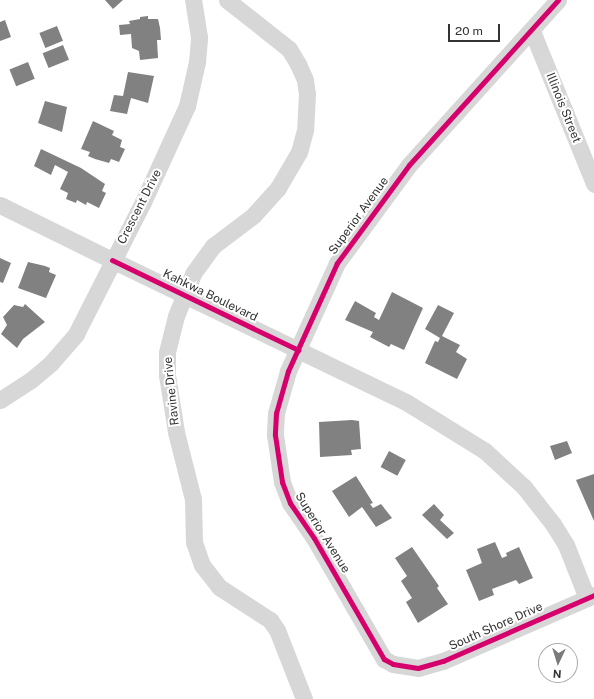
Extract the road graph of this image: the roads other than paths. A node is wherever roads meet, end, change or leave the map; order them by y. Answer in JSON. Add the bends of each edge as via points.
{"nodes":[{"id":1,"x":193,"y":0,"type":"edge"},
{"id":2,"x":227,"y":0,"type":"edge"},
{"id":3,"x":558,"y":0,"type":"edge"},
{"id":4,"x":532,"y":31,"type":"junction"},
{"id":5,"x":594,"y":184,"type":"edge"},
{"id":6,"x":0,"y":205,"type":"edge"},
{"id":7,"x":112,"y":260,"type":"junction"},
{"id":8,"x":298,"y":350,"type":"junction"},
{"id":9,"x":0,"y":400,"type":"edge"},
{"id":10,"x":590,"y":597,"type":"edge"},
{"id":11,"x":404,"y":667,"type":"joint"},
{"id":12,"x":304,"y":699,"type":"edge"}],
"edges":[{"from":1,"to":7,"type":"street","name":"Crescent Drive","via":[[199,37],[197,62],[187,106],[143,202]]},
{"from":2,"to":12,"type":"street","name":"Ravine Drive","via":[[289,49],[298,64],[305,80],[307,94],[305,130],[299,152],[278,188],[254,215],[213,246],[193,274],[176,316],[167,353],[167,375],[176,432],[193,499],[194,542],[202,565],[219,587],[270,620],[277,630]]},
{"from":3,"to":4,"type":"street","name":"Superior Avenue"},
{"from":4,"to":5,"type":"street","name":"Illinois Street"},
{"from":4,"to":8,"type":"street","name":"Superior Avenue","via":[[409,165],[376,208],[337,263]]},
{"from":6,"to":7,"type":"street","name":"Kahkwa Boulevard"},
{"from":7,"to":8,"type":"street","name":"Kahkwa Boulevard","bridge":true},
{"from":7,"to":9,"type":"street","name":"Crescent Drive","via":[[76,334],[46,368]]},
{"from":8,"to":10,"type":"street","name":"Kahkwa Boulevard","via":[[406,402],[485,451],[524,487],[553,524],[566,545]]},
{"from":8,"to":11,"type":"street","name":"Superior Avenue","via":[[288,371],[276,413],[275,435],[282,482],[290,503],[314,538],[384,659]]},
{"from":10,"to":11,"type":"street","name":"South Shore Drive","via":[[443,661],[418,668]]}]}
